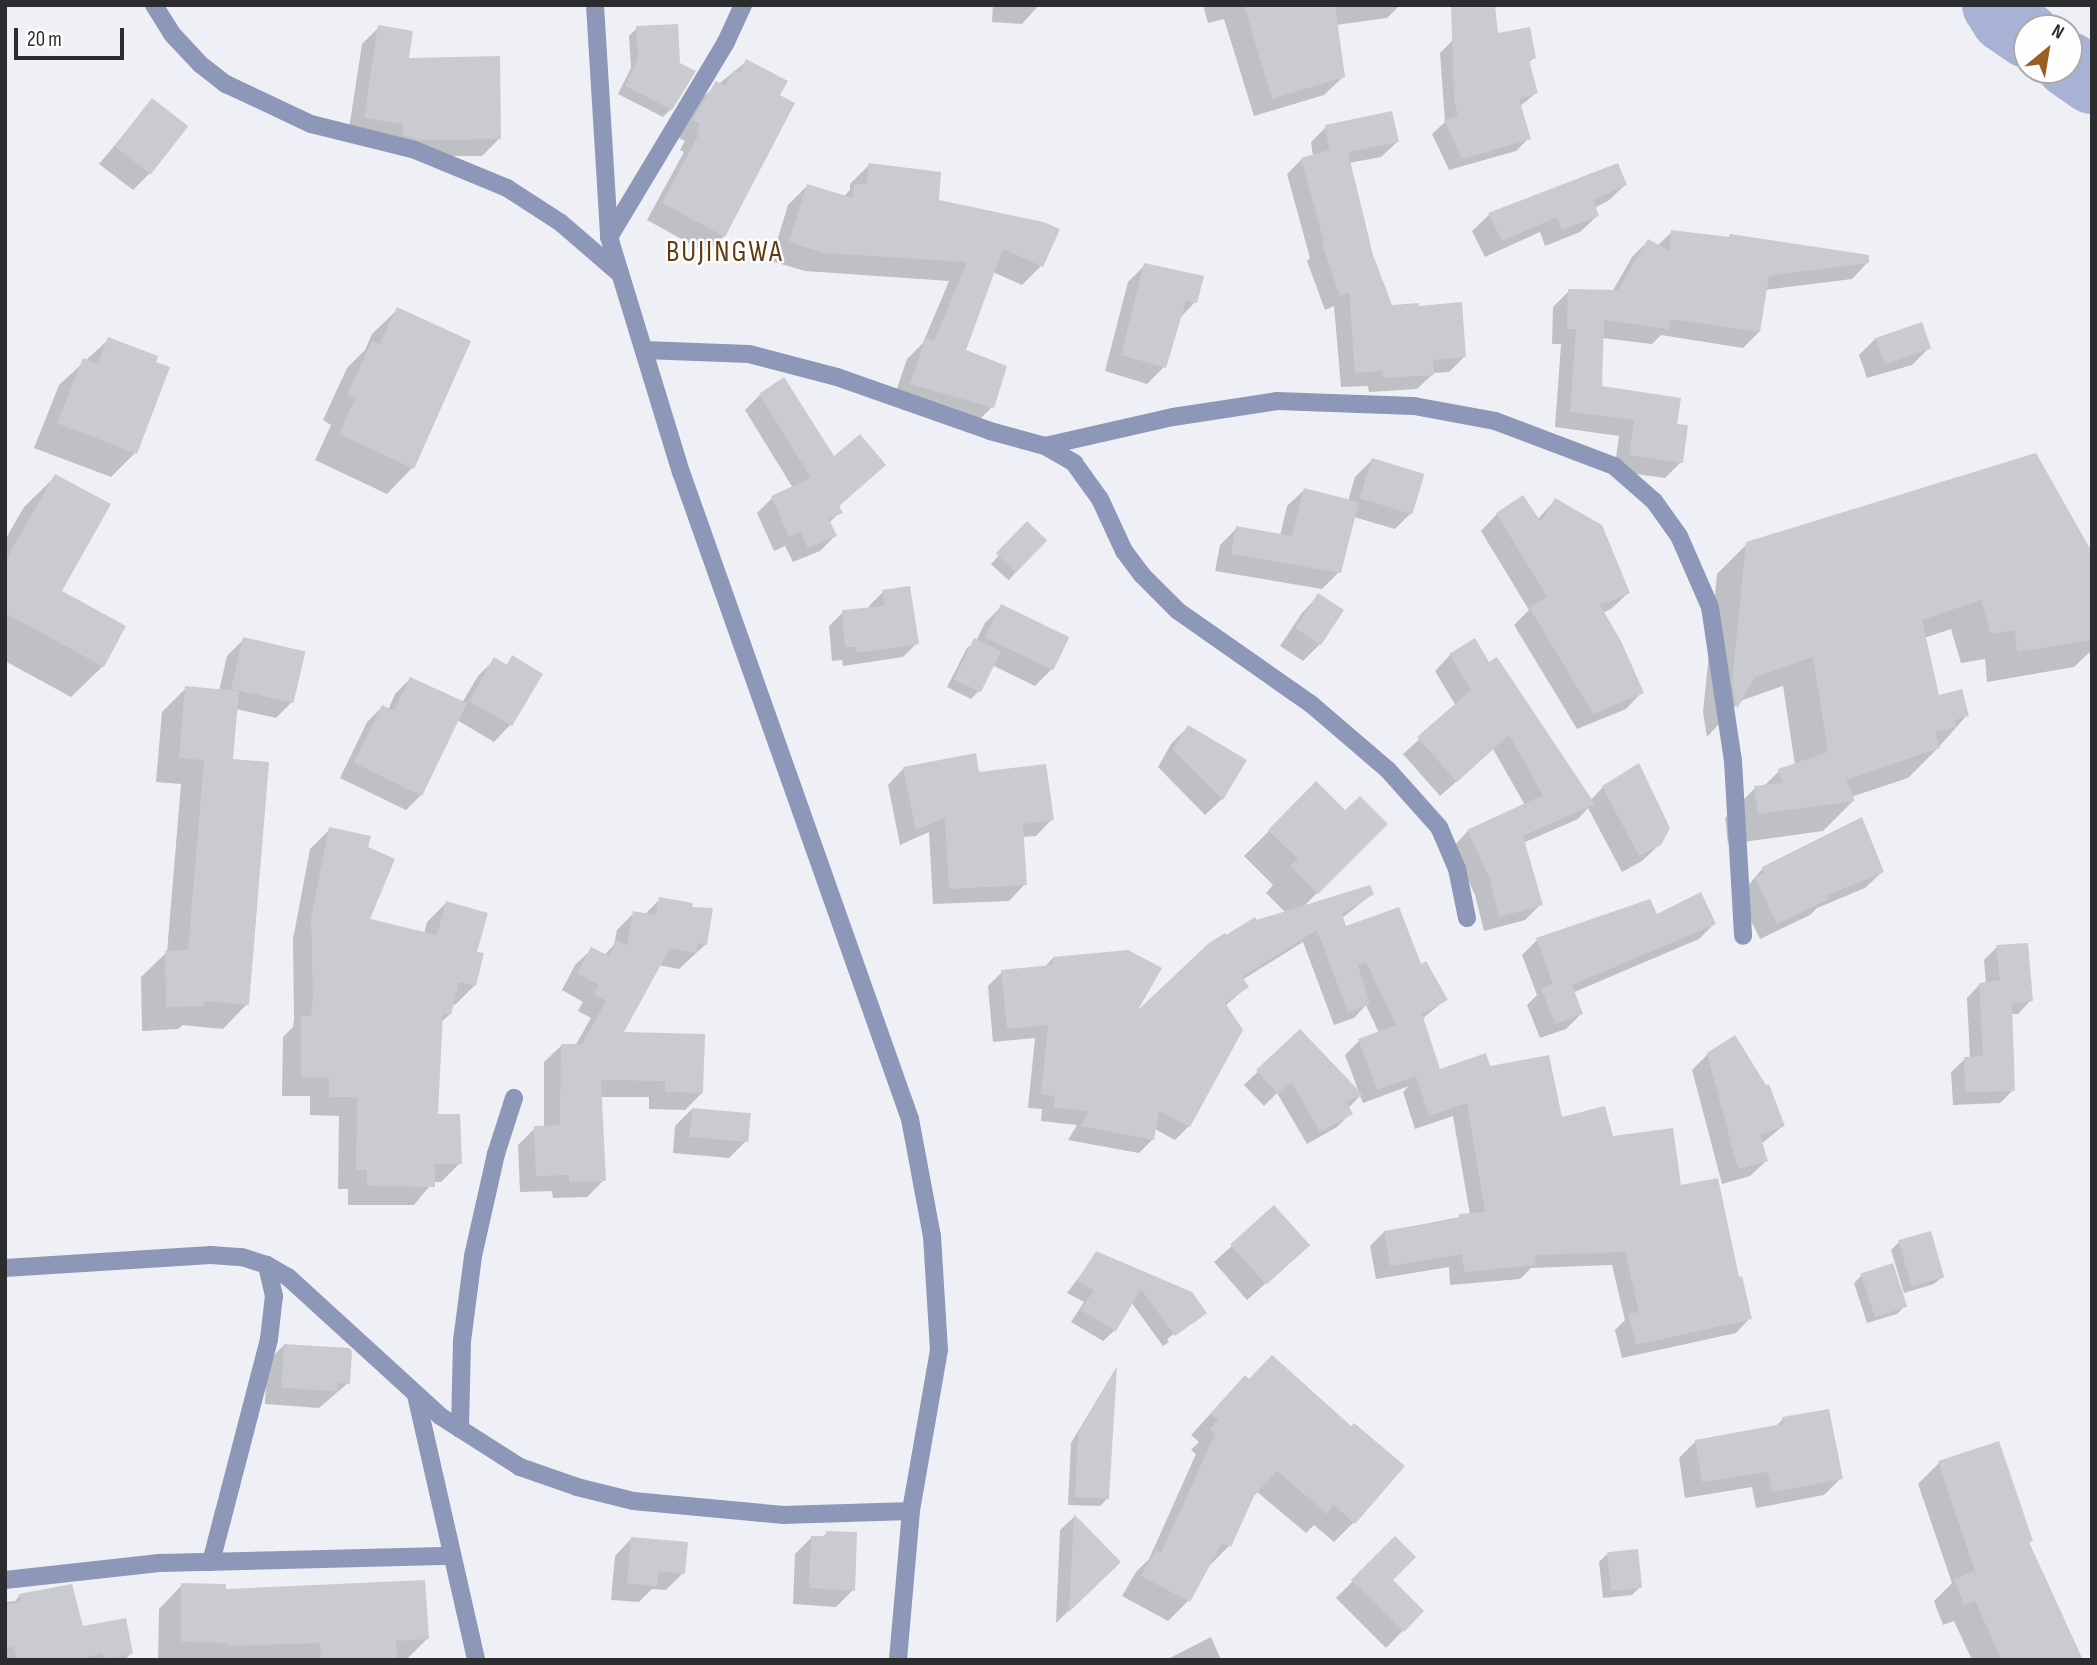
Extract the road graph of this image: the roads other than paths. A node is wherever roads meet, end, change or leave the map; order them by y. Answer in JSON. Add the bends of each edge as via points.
{"nodes":[{"id":1,"x":153,"y":5,"type":"edge"},
{"id":2,"x":595,"y":5,"type":"edge"},
{"id":3,"x":743,"y":5,"type":"edge"},
{"id":4,"x":609,"y":237,"type":"junction"},
{"id":5,"x":620,"y":274,"type":"junction"},
{"id":6,"x":643,"y":350,"type":"junction"},
{"id":7,"x":1045,"y":446,"type":"junction"},
{"id":8,"x":1467,"y":918,"type":"dead end"},
{"id":9,"x":1743,"y":936,"type":"dead end"},
{"id":10,"x":514,"y":1098,"type":"dead end"},
{"id":11,"x":267,"y":1265,"type":"junction"},
{"id":12,"x":5,"y":1268,"type":"edge"},
{"id":13,"x":416,"y":1395,"type":"junction"},
{"id":14,"x":460,"y":1429,"type":"junction"},
{"id":15,"x":911,"y":1511,"type":"junction"},
{"id":16,"x":453,"y":1556,"type":"junction"},
{"id":17,"x":211,"y":1562,"type":"junction"},
{"id":18,"x":5,"y":1580,"type":"edge"},
{"id":19,"x":476,"y":1660,"type":"edge"},
{"id":20,"x":898,"y":1660,"type":"edge"}],
"edges":[{"from":1,"to":5,"type":"street","via":[[191,54],[226,84],[311,124],[415,150],[507,188],[561,223]]},
{"from":2,"to":4,"type":"street"},
{"from":3,"to":4,"type":"street","via":[[726,42]]},
{"from":4,"to":5,"type":"street"},
{"from":5,"to":6,"type":"street"},
{"from":6,"to":7,"type":"street","via":[[749,354],[838,377]]},
{"from":6,"to":15,"type":"street","via":[[681,472],[910,1119],[932,1236],[939,1350]]},
{"from":7,"to":8,"type":"street","via":[[1074,463],[1100,499],[1124,551],[1178,611],[1311,704],[1388,770],[1440,827],[1457,869]]},
{"from":7,"to":9,"type":"street","via":[[1173,416],[1277,401],[1401,406],[1495,421],[1614,466],[1654,501],[1679,536],[1710,607],[1733,761]]},
{"from":10,"to":14,"type":"street","via":[[473,1256],[462,1341]]},
{"from":11,"to":12,"type":"street","via":[[211,1255]]},
{"from":11,"to":13,"type":"street","via":[[288,1277]]},
{"from":11,"to":17,"type":"street","via":[[274,1296],[270,1339]]},
{"from":13,"to":14,"type":"street"},
{"from":13,"to":16,"type":"street"},
{"from":14,"to":15,"type":"street","via":[[520,1466],[633,1501],[783,1516]]},
{"from":15,"to":20,"type":"street"},
{"from":16,"to":17,"type":"street"},
{"from":16,"to":19,"type":"street"},
{"from":17,"to":18,"type":"street","via":[[159,1563]]}]}
